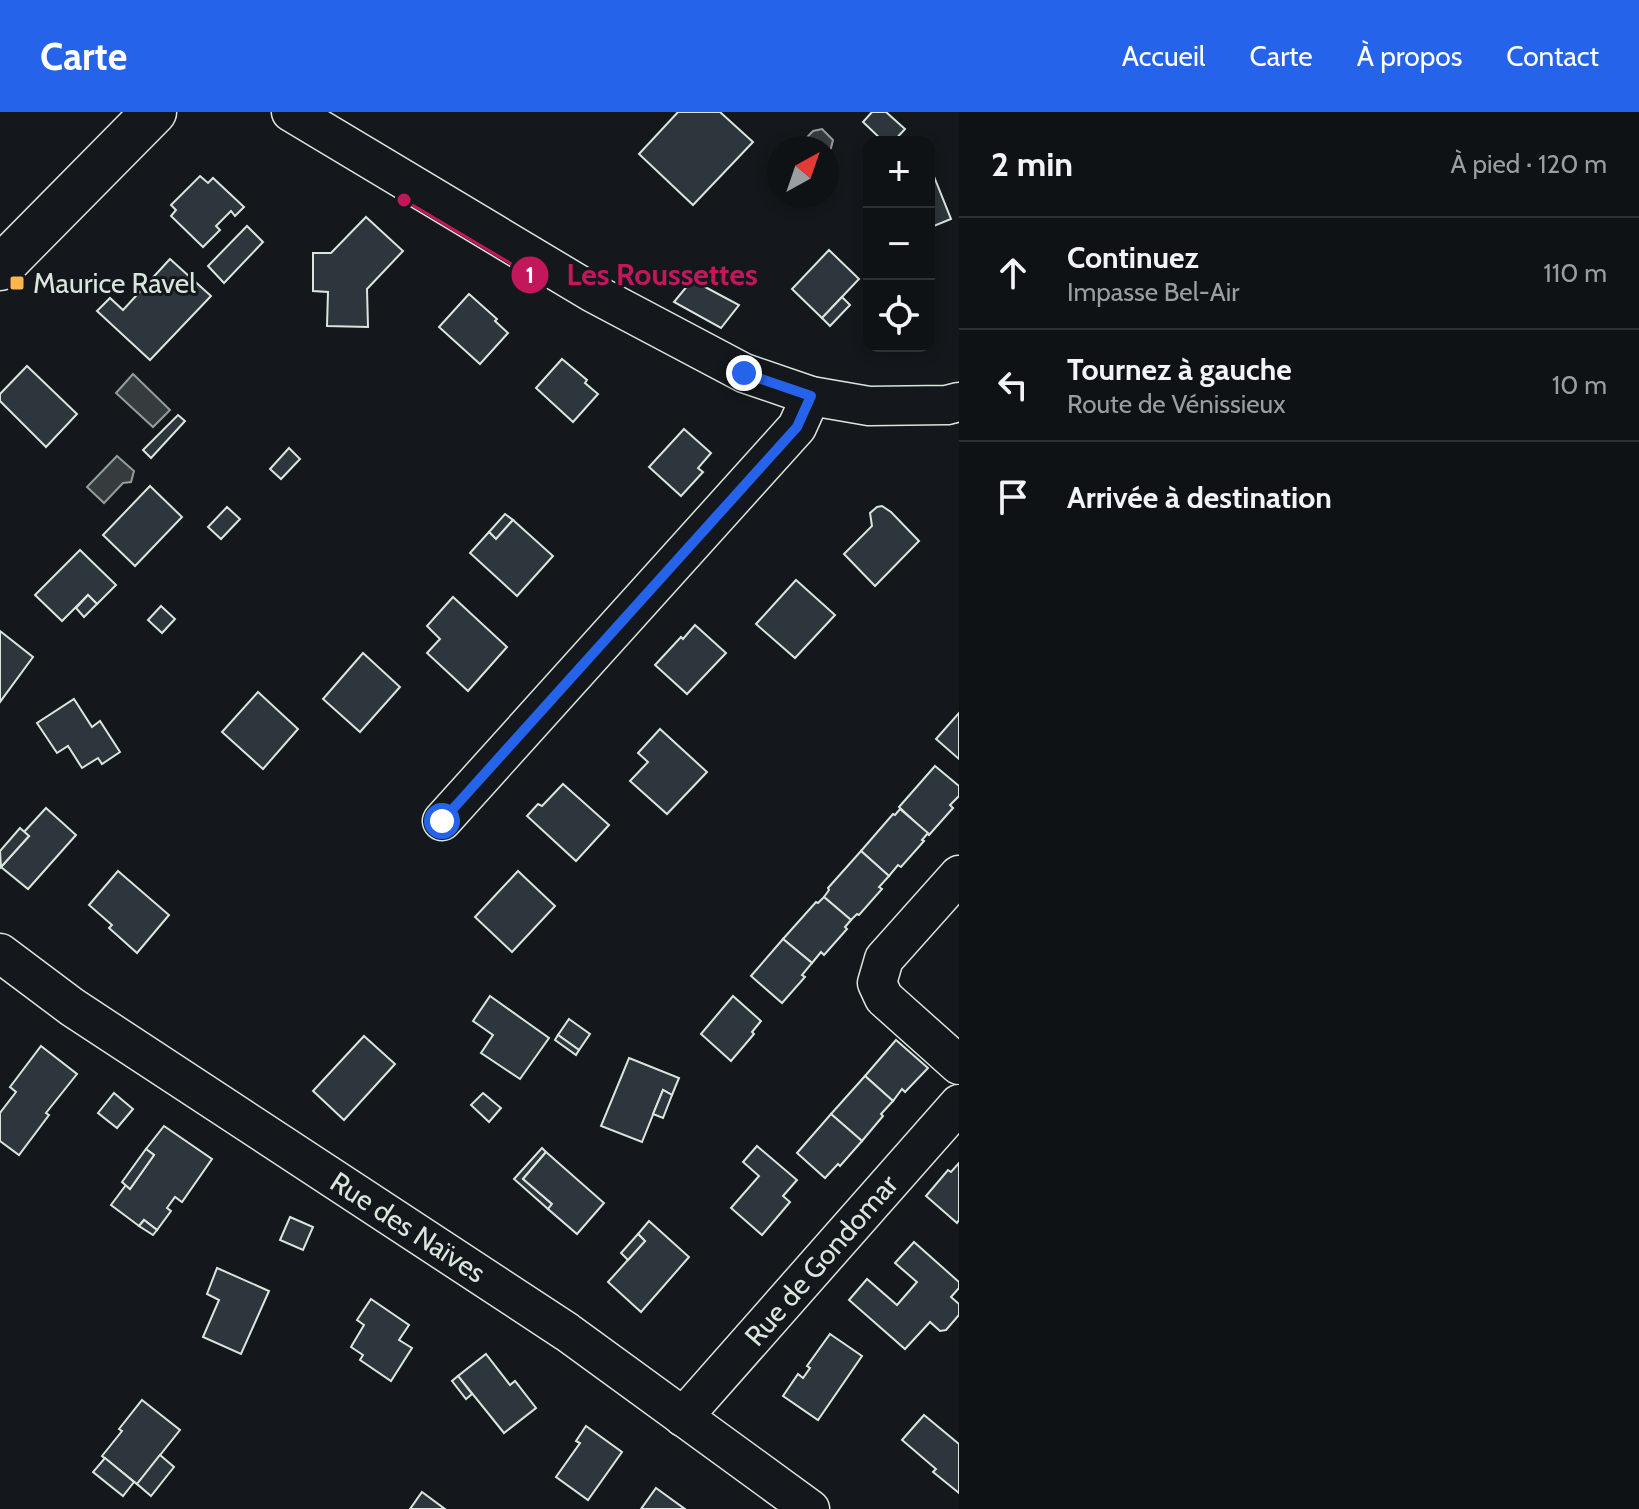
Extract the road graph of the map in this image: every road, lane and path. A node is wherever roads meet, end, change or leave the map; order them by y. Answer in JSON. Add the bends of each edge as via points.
{"nodes":[{"id":1,"x":154,"y":112,"type":"edge"},
{"id":2,"x":291,"y":112,"type":"edge"},
{"id":3,"x":0,"y":268,"type":"edge"},
{"id":4,"x":811,"y":396,"type":"junction"},
{"id":5,"x":959,"y":402,"type":"edge"},
{"id":6,"x":442,"y":821,"type":"dead end"},
{"id":7,"x":959,"y":875,"type":"edge"},
{"id":8,"x":0,"y":953,"type":"edge"},
{"id":9,"x":959,"y":1065,"type":"edge"},
{"id":10,"x":959,"y":1104,"type":"edge"},
{"id":11,"x":683,"y":1417,"type":"junction"},
{"id":12,"x":796,"y":1505,"type":"edge"}],
"edges":[{"from":1,"to":3,"type":"main road"},
{"from":2,"to":4,"type":"street","via":[[593,293],[744,373]]},
{"from":4,"to":5,"type":"street","via":[[869,406]]},
{"from":4,"to":6,"type":"street","via":[[797,427]]},
{"from":7,"to":9,"type":"street","via":[[884,959],[877,983],[884,998]]},
{"from":8,"to":11,"type":"street","name":"Rue des Naïves","via":[[72,1007],[567,1332]]},
{"from":10,"to":11,"type":"street","name":"Rue de Gondomar"},
{"from":11,"to":12,"type":"street","name":"Rue des Naïves"}]}
